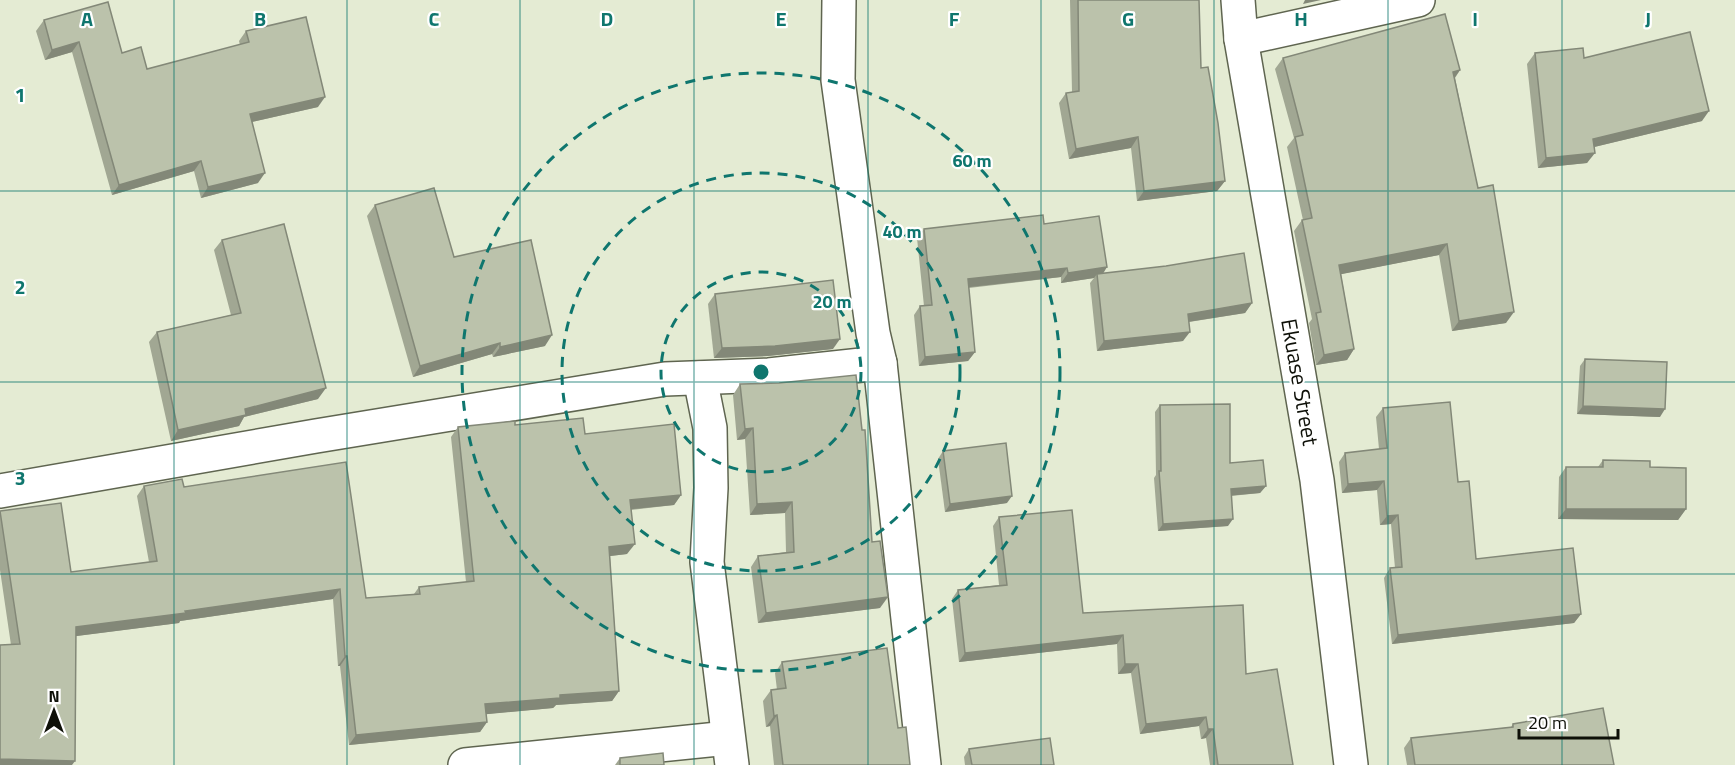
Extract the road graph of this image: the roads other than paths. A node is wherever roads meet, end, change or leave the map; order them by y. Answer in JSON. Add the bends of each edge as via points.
{"nodes":[{"id":1,"x":839,"y":0,"type":"edge"},
{"id":2,"x":1238,"y":0,"type":"edge"},
{"id":3,"x":1418,"y":0,"type":"edge"},
{"id":4,"x":1241,"y":39,"type":"junction"},
{"id":5,"x":880,"y":363,"type":"junction"},
{"id":6,"x":700,"y":378,"type":"junction"},
{"id":7,"x":0,"y":491,"type":"edge"},
{"id":8,"x":730,"y":751,"type":"edge"},
{"id":9,"x":465,"y":765,"type":"edge"},
{"id":10,"x":924,"y":765,"type":"edge"},
{"id":11,"x":1351,"y":765,"type":"edge"}],
"edges":[{"from":1,"to":5,"type":"street","via":[[838,80]]},
{"from":2,"to":4,"type":"street","name":"Ekuase Street"},
{"from":3,"to":4,"type":"street"},
{"from":4,"to":11,"type":"street","name":"Ekuase Street","via":[[1317,480]]},
{"from":5,"to":6,"type":"street"},
{"from":5,"to":10,"type":"street"},
{"from":6,"to":7,"type":"street","via":[[665,379]]},
{"from":6,"to":8,"type":"street","via":[[710,428],[707,562]]},
{"from":8,"to":9,"type":"street"}]}
